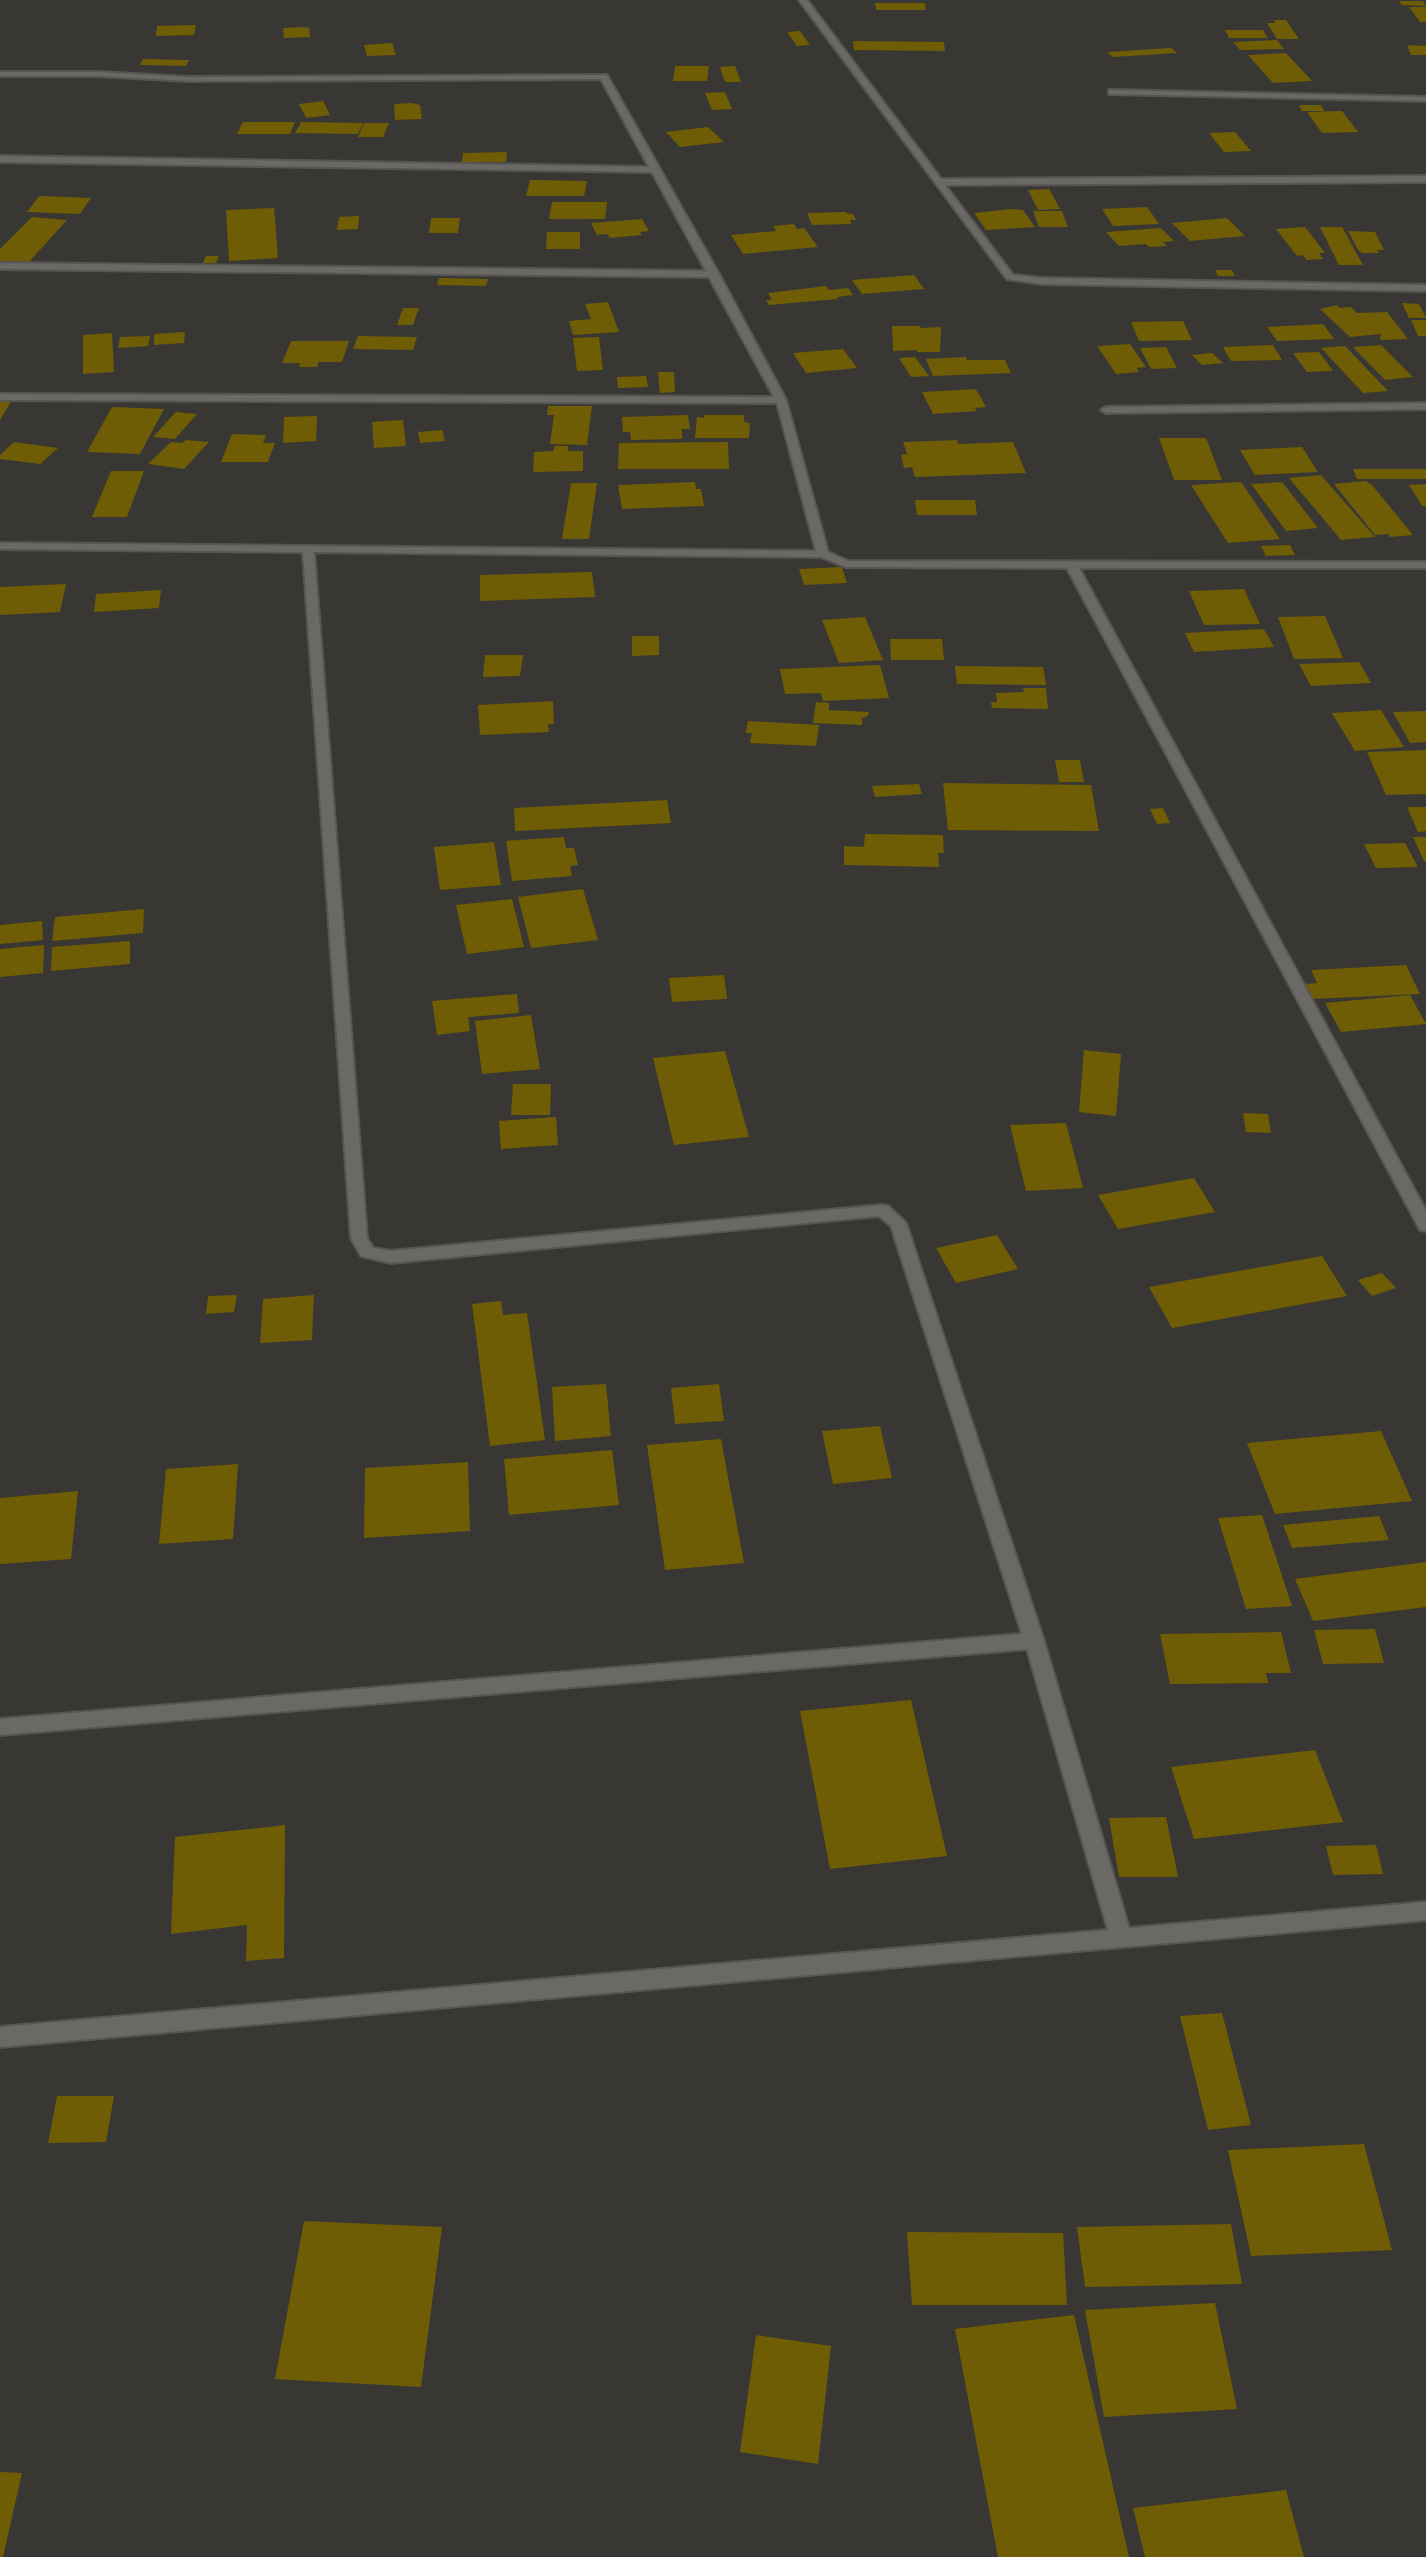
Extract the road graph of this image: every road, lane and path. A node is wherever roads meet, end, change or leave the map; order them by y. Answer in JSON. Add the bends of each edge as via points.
{"nodes":[{"id":1,"x":803,"y":0,"type":"edge"},
{"id":2,"x":0,"y":74,"type":"edge"},
{"id":3,"x":1112,"y":92,"type":"dead end"},
{"id":4,"x":1426,"y":99,"type":"edge"},
{"id":5,"x":0,"y":159,"type":"edge"},
{"id":6,"x":655,"y":170,"type":"junction"},
{"id":7,"x":1426,"y":179,"type":"edge"},
{"id":8,"x":939,"y":182,"type":"junction"},
{"id":9,"x":0,"y":266,"type":"edge"},
{"id":10,"x":714,"y":274,"type":"junction"},
{"id":11,"x":1426,"y":288,"type":"edge"},
{"id":12,"x":0,"y":397,"type":"edge"},
{"id":13,"x":781,"y":400,"type":"junction"},
{"id":14,"x":1426,"y":406,"type":"edge"},
{"id":15,"x":1106,"y":410,"type":"dead end"},
{"id":16,"x":0,"y":546,"type":"edge"},
{"id":17,"x":308,"y":549,"type":"junction"},
{"id":18,"x":823,"y":554,"type":"junction"},
{"id":19,"x":1071,"y":564,"type":"junction"},
{"id":20,"x":1426,"y":565,"type":"edge"},
{"id":21,"x":1426,"y":1226,"type":"edge"},
{"id":22,"x":1034,"y":1641,"type":"junction"},
{"id":23,"x":0,"y":1727,"type":"edge"},
{"id":24,"x":1426,"y":1911,"type":"edge"},
{"id":25,"x":1121,"y":1938,"type":"junction"},
{"id":26,"x":0,"y":2037,"type":"edge"}],
"edges":[{"from":1,"to":8,"type":"street"},
{"from":2,"to":6,"type":"street","via":[[188,79],[604,77]]},
{"from":3,"to":4,"type":"street"},
{"from":5,"to":6,"type":"street"},
{"from":6,"to":10,"type":"street"},
{"from":7,"to":8,"type":"street"},
{"from":8,"to":11,"type":"street","via":[[1010,277],[1042,281]]},
{"from":9,"to":10,"type":"street"},
{"from":10,"to":13,"type":"street"},
{"from":12,"to":13,"type":"street"},
{"from":13,"to":18,"type":"street"},
{"from":14,"to":15,"type":"street"},
{"from":16,"to":17,"type":"street"},
{"from":17,"to":18,"type":"street"},
{"from":17,"to":22,"type":"street","via":[[358,1238],[367,1252],[391,1257],[882,1210],[898,1223]]},
{"from":18,"to":19,"type":"street","via":[[846,564]]},
{"from":19,"to":20,"type":"street"},
{"from":19,"to":21,"type":"street"},
{"from":22,"to":23,"type":"street"},
{"from":22,"to":25,"type":"street"},
{"from":24,"to":25,"type":"street"},
{"from":25,"to":26,"type":"street"}]}
